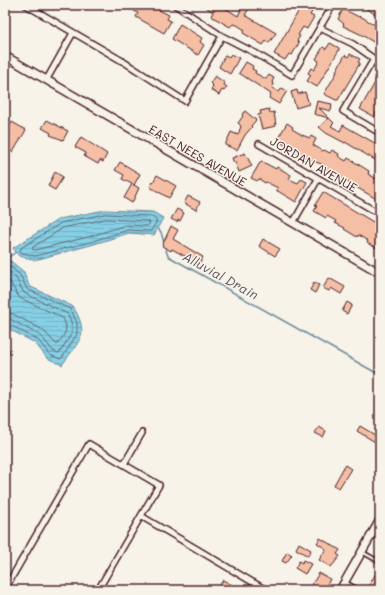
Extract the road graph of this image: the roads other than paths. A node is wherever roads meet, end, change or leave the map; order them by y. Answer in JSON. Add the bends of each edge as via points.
{"nodes":[{"id":1,"x":26,"y":5,"type":"edge"},
{"id":2,"x":175,"y":5,"type":"edge"},
{"id":3,"x":333,"y":5,"type":"edge"},
{"id":4,"x":320,"y":28,"type":"junction"},
{"id":5,"x":73,"y":32,"type":"junction"},
{"id":6,"x":222,"y":36,"type":"junction"},
{"id":7,"x":5,"y":56,"type":"edge"},
{"id":8,"x":374,"y":59,"type":"junction"},
{"id":9,"x":380,"y":63,"type":"edge"},
{"id":10,"x":46,"y":79,"type":"junction"},
{"id":11,"x":380,"y":133,"type":"edge"},
{"id":12,"x":259,"y":144,"type":"dead end"},
{"id":13,"x":318,"y":179,"type":"junction"},
{"id":14,"x":380,"y":214,"type":"edge"},
{"id":15,"x":293,"y":223,"type":"junction"},
{"id":16,"x":380,"y":273,"type":"edge"},
{"id":17,"x":5,"y":344,"type":"edge"},
{"id":18,"x":5,"y":356,"type":"edge"},
{"id":19,"x":142,"y":433,"type":"dead end"},
{"id":20,"x":124,"y":464,"type":"junction"},
{"id":21,"x":141,"y":516,"type":"junction"},
{"id":22,"x":380,"y":520,"type":"edge"},
{"id":23,"x":361,"y":552,"type":"junction"},
{"id":24,"x":380,"y":562,"type":"edge"},
{"id":25,"x":344,"y":582,"type":"junction"},
{"id":26,"x":5,"y":589,"type":"edge"},
{"id":27,"x":98,"y":590,"type":"edge"},
{"id":28,"x":266,"y":590,"type":"edge"},
{"id":29,"x":340,"y":590,"type":"edge"},
{"id":30,"x":359,"y":590,"type":"edge"}],
"edges":[{"from":1,"to":5,"type":"street"},
{"from":2,"to":6,"type":"street"},
{"from":3,"to":4,"type":"street"},
{"from":4,"to":6,"type":"street","via":[[292,75]]},
{"from":4,"to":8,"type":"street","via":[[353,44]]},
{"from":5,"to":6,"type":"street","via":[[185,101]]},
{"from":5,"to":10,"type":"street"},
{"from":7,"to":10,"type":"main road","name":"EAST NEES AVENUE"},
{"from":8,"to":9,"type":"street"},
{"from":8,"to":11,"type":"street","via":[[343,111]]},
{"from":10,"to":15,"type":"main road","name":"EAST NEES AVENUE"},
{"from":12,"to":13,"type":"street","name":"JORDAN AVENUE"},
{"from":13,"to":14,"type":"street","name":"JORDAN AVENUE"},
{"from":13,"to":15,"type":"street"},
{"from":15,"to":16,"type":"main road","name":"EAST NEES AVENUE"},
{"from":17,"to":18,"type":"lane"},
{"from":19,"to":20,"type":"street"},
{"from":20,"to":21,"type":"street","via":[[159,485]]},
{"from":20,"to":26,"type":"street","via":[[89,444]]},
{"from":21,"to":27,"type":"street"},
{"from":21,"to":28,"type":"street"},
{"from":22,"to":23,"type":"main road"},
{"from":23,"to":24,"type":"lane"},
{"from":23,"to":25,"type":"main road"},
{"from":25,"to":29,"type":"main road"},
{"from":25,"to":30,"type":"lane"}]}
